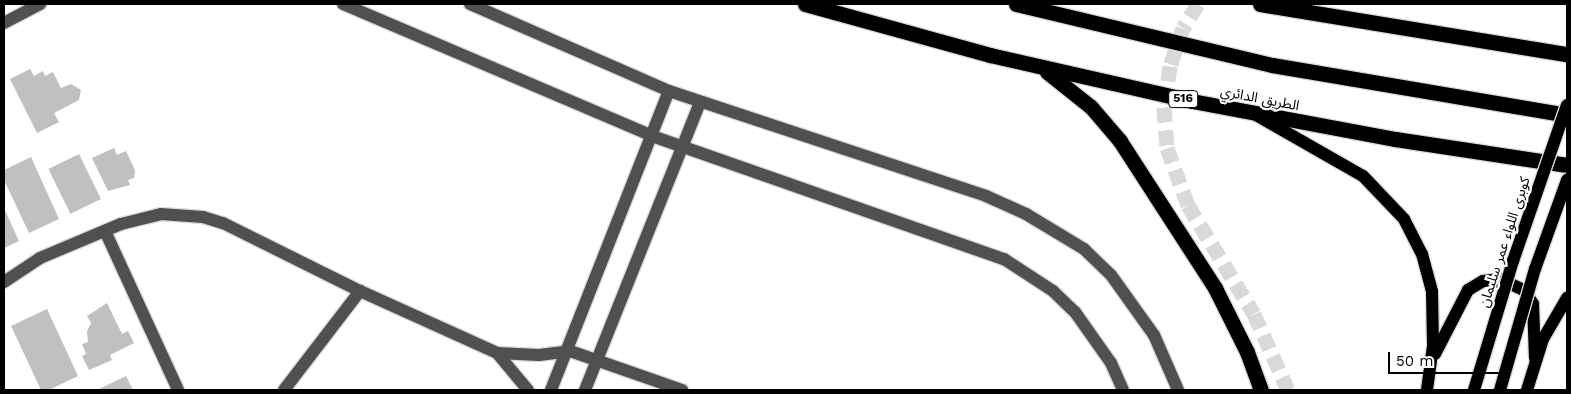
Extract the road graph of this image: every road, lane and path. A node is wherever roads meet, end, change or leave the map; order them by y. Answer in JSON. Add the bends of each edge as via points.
{"nodes":[{"id":1,"x":40,"y":4,"type":"edge"},
{"id":2,"x":343,"y":4,"type":"edge"},
{"id":3,"x":470,"y":4,"type":"edge"},
{"id":4,"x":805,"y":4,"type":"edge"},
{"id":5,"x":1016,"y":4,"type":"edge"},
{"id":6,"x":1260,"y":4,"type":"edge"},
{"id":7,"x":4,"y":10,"type":"edge"},
{"id":8,"x":4,"y":23,"type":"edge"},
{"id":9,"x":1567,"y":54,"type":"edge"},
{"id":10,"x":1038,"y":66,"type":"junction"},
{"id":11,"x":669,"y":91,"type":"junction"},
{"id":12,"x":700,"y":102,"type":"junction"},
{"id":13,"x":1567,"y":105,"type":"edge"},
{"id":14,"x":1251,"y":113,"type":"junction"},
{"id":15,"x":1567,"y":115,"type":"edge"},
{"id":16,"x":652,"y":136,"type":"junction"},
{"id":17,"x":680,"y":146,"type":"junction"},
{"id":18,"x":1567,"y":165,"type":"edge"},
{"id":19,"x":1567,"y":180,"type":"edge"},
{"id":20,"x":105,"y":231,"type":"junction"},
{"id":21,"x":4,"y":282,"type":"edge"},
{"id":22,"x":360,"y":291,"type":"junction"},
{"id":23,"x":1567,"y":298,"type":"edge"},
{"id":24,"x":570,"y":351,"type":"junction"},
{"id":25,"x":497,"y":353,"type":"junction"},
{"id":26,"x":1535,"y":358,"type":"junction"},
{"id":27,"x":598,"y":361,"type":"junction"},
{"id":28,"x":1431,"y":363,"type":"junction"},
{"id":29,"x":178,"y":390,"type":"edge"},
{"id":30,"x":284,"y":390,"type":"edge"},
{"id":31,"x":528,"y":390,"type":"edge"},
{"id":32,"x":551,"y":390,"type":"edge"},
{"id":33,"x":585,"y":390,"type":"edge"},
{"id":34,"x":682,"y":390,"type":"edge"},
{"id":35,"x":1123,"y":390,"type":"edge"},
{"id":36,"x":1178,"y":390,"type":"edge"},
{"id":37,"x":1261,"y":390,"type":"edge"},
{"id":38,"x":1427,"y":390,"type":"edge"},
{"id":39,"x":1474,"y":390,"type":"edge"},
{"id":40,"x":1500,"y":390,"type":"edge"},
{"id":41,"x":1527,"y":390,"type":"edge"}],
"edges":[{"from":1,"to":7,"type":"street"},
{"from":1,"to":8,"type":"street"},
{"from":2,"to":16,"type":"street"},
{"from":3,"to":11,"type":"street"},
{"from":4,"to":10,"type":"highway","name":"الطريق الدائري","number":"516"},
{"from":5,"to":15,"type":"highway","via":[[1272,65]]},
{"from":6,"to":9,"type":"highway"},
{"from":10,"to":14,"type":"highway","name":"الطريق الدائري","number":"516"},
{"from":10,"to":37,"type":"highway","via":[[1074,92],[1120,141],[1215,288],[1243,344]]},
{"from":11,"to":12,"type":"street"},
{"from":11,"to":16,"type":"street"},
{"from":12,"to":17,"type":"street"},
{"from":12,"to":36,"type":"street","via":[[986,196],[1060,233],[1091,255],[1134,304],[1154,335]]},
{"from":13,"to":39,"type":"main road","name":"كوبرى اللواء عمر سليمان","bridge":true,"via":[[1513,261]]},
{"from":14,"to":18,"type":"highway","name":"الطريق الدائري","number":"516"},
{"from":14,"to":28,"type":"main road","via":[[1363,176],[1404,219],[1422,254],[1432,292]]},
{"from":16,"to":17,"type":"street"},
{"from":16,"to":24,"type":"street"},
{"from":17,"to":27,"type":"street"},
{"from":17,"to":35,"type":"street","via":[[1004,259],[1053,291],[1075,312],[1098,343]]},
{"from":19,"to":40,"type":"main road","bridge":true,"via":[[1535,269]]},
{"from":20,"to":21,"type":"street","via":[[40,258]]},
{"from":20,"to":22,"type":"street","via":[[155,215],[203,217],[223,222]]},
{"from":20,"to":29,"type":"street"},
{"from":22,"to":25,"type":"street"},
{"from":22,"to":30,"type":"street"},
{"from":23,"to":26,"type":"main road"},
{"from":24,"to":25,"type":"street","via":[[539,355]]},
{"from":24,"to":27,"type":"street"},
{"from":24,"to":32,"type":"street"},
{"from":25,"to":31,"type":"street"},
{"from":26,"to":28,"type":"main road","via":[[1535,313],[1529,296],[1509,281],[1491,279],[1475,284],[1462,297]]},
{"from":26,"to":41,"type":"main road"},
{"from":27,"to":33,"type":"street"},
{"from":27,"to":34,"type":"street"},
{"from":28,"to":38,"type":"main road"}]}
